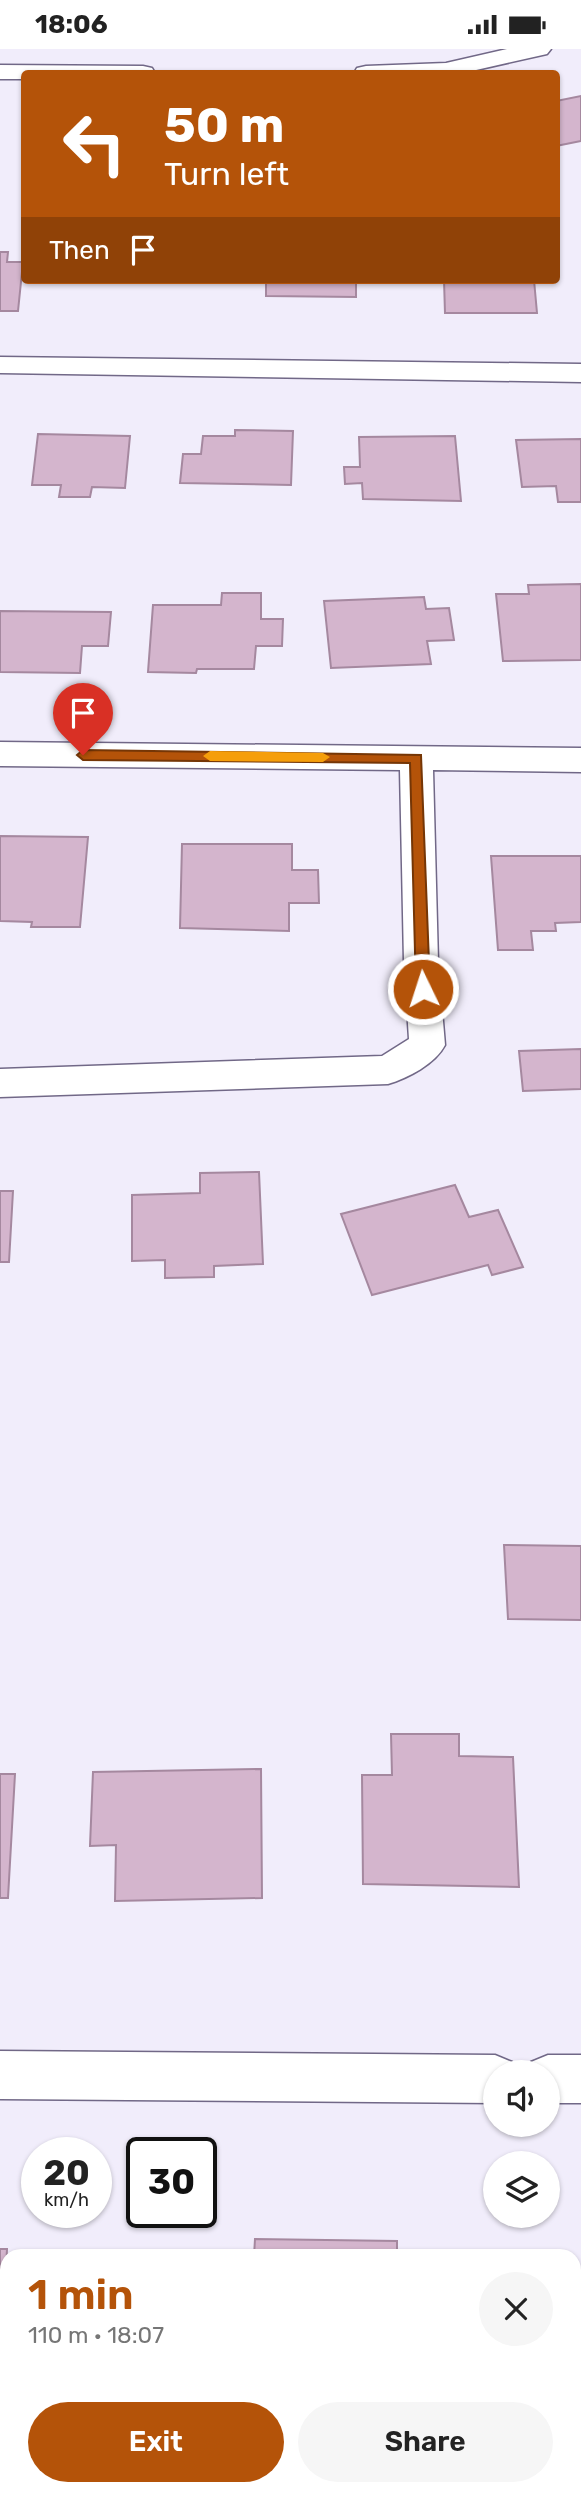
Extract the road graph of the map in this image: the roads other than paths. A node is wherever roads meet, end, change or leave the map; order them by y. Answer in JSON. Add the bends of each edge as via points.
{"nodes":[{"id":1,"x":540,"y":49,"type":"edge"},
{"id":2,"x":69,"y":61,"type":"edge"},
{"id":3,"x":124,"y":70,"type":"edge"},
{"id":4,"x":446,"y":70,"type":"edge"},
{"id":5,"x":0,"y":72,"type":"edge"},
{"id":6,"x":0,"y":365,"type":"edge"},
{"id":7,"x":581,"y":373,"type":"edge"},
{"id":8,"x":0,"y":754,"type":"edge"},
{"id":9,"x":416,"y":758,"type":"junction"},
{"id":10,"x":581,"y":759,"type":"edge"},
{"id":11,"x":0,"y":1083,"type":"edge"},
{"id":12,"x":0,"y":2075,"type":"edge"},
{"id":13,"x":483,"y":2079,"type":"edge"},
{"id":14,"x":560,"y":2079,"type":"edge"},
{"id":15,"x":581,"y":2079,"type":"edge"}],
"edges":[{"from":1,"to":4,"type":"street"},
{"from":2,"to":3,"type":"street"},
{"from":2,"to":5,"type":"street"},
{"from":6,"to":7,"type":"street"},
{"from":8,"to":9,"type":"street"},
{"from":9,"to":10,"type":"street"},
{"from":9,"to":11,"type":"street","via":[[427,1045],[388,1070]]},
{"from":12,"to":13,"type":"street"},
{"from":14,"to":15,"type":"street"}]}
